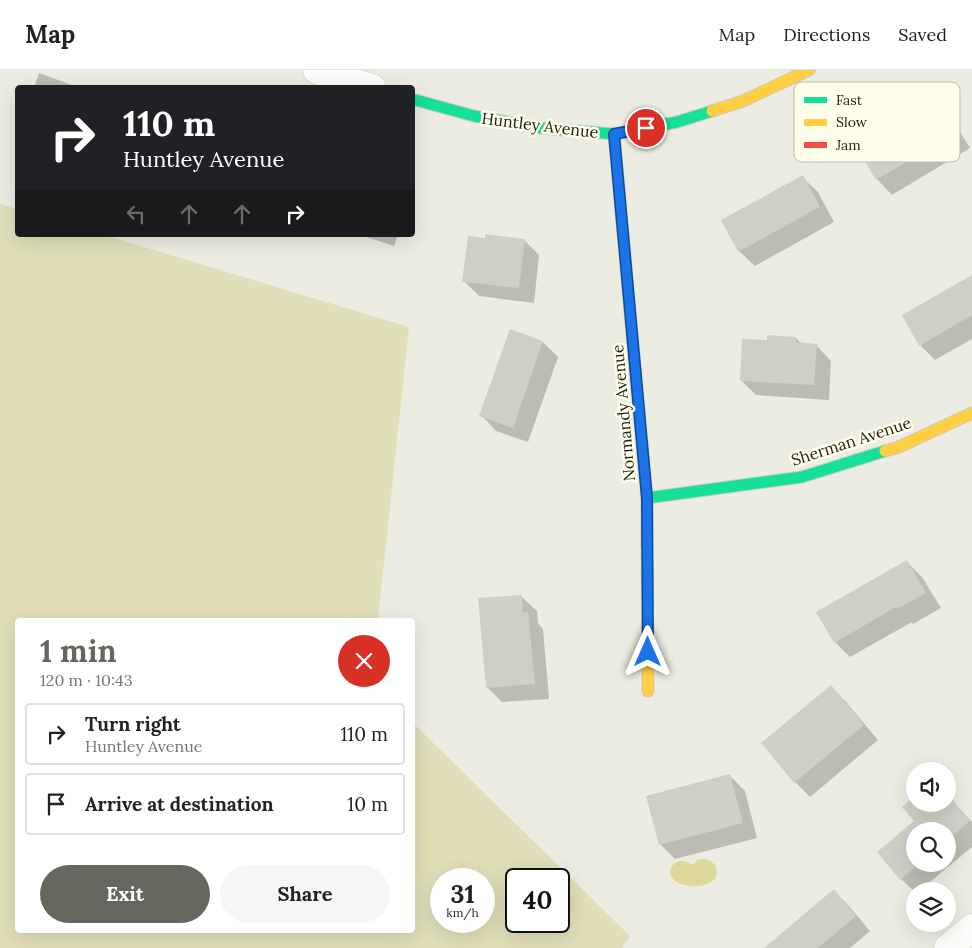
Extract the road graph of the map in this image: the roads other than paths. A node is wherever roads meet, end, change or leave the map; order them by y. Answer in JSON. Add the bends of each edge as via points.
{"nodes":[{"id":1,"x":317,"y":70,"type":"edge"},
{"id":2,"x":809,"y":70,"type":"edge"},
{"id":3,"x":362,"y":85,"type":"edge"},
{"id":4,"x":415,"y":100,"type":"edge"},
{"id":5,"x":614,"y":134,"type":"junction"},
{"id":6,"x":972,"y":413,"type":"edge"},
{"id":7,"x":647,"y":498,"type":"junction"},
{"id":8,"x":648,"y":691,"type":"dead end"},
{"id":9,"x":972,"y":928,"type":"edge"},
{"id":10,"x":948,"y":948,"type":"edge"}],
"edges":[{"from":1,"to":3,"type":"street"},
{"from":2,"to":5,"type":"street","name":"Huntley Avenue","via":[[743,101],[678,122]]},
{"from":4,"to":5,"type":"street","name":"Huntley Avenue","via":[[474,116],[541,128]]},
{"from":5,"to":7,"type":"street","name":"Normandy Avenue"},
{"from":6,"to":7,"type":"street","name":"Sherman Avenue","via":[[899,447],[802,477]]},
{"from":7,"to":8,"type":"street","name":"Normandy Avenue"},
{"from":9,"to":10,"type":"street"}]}
